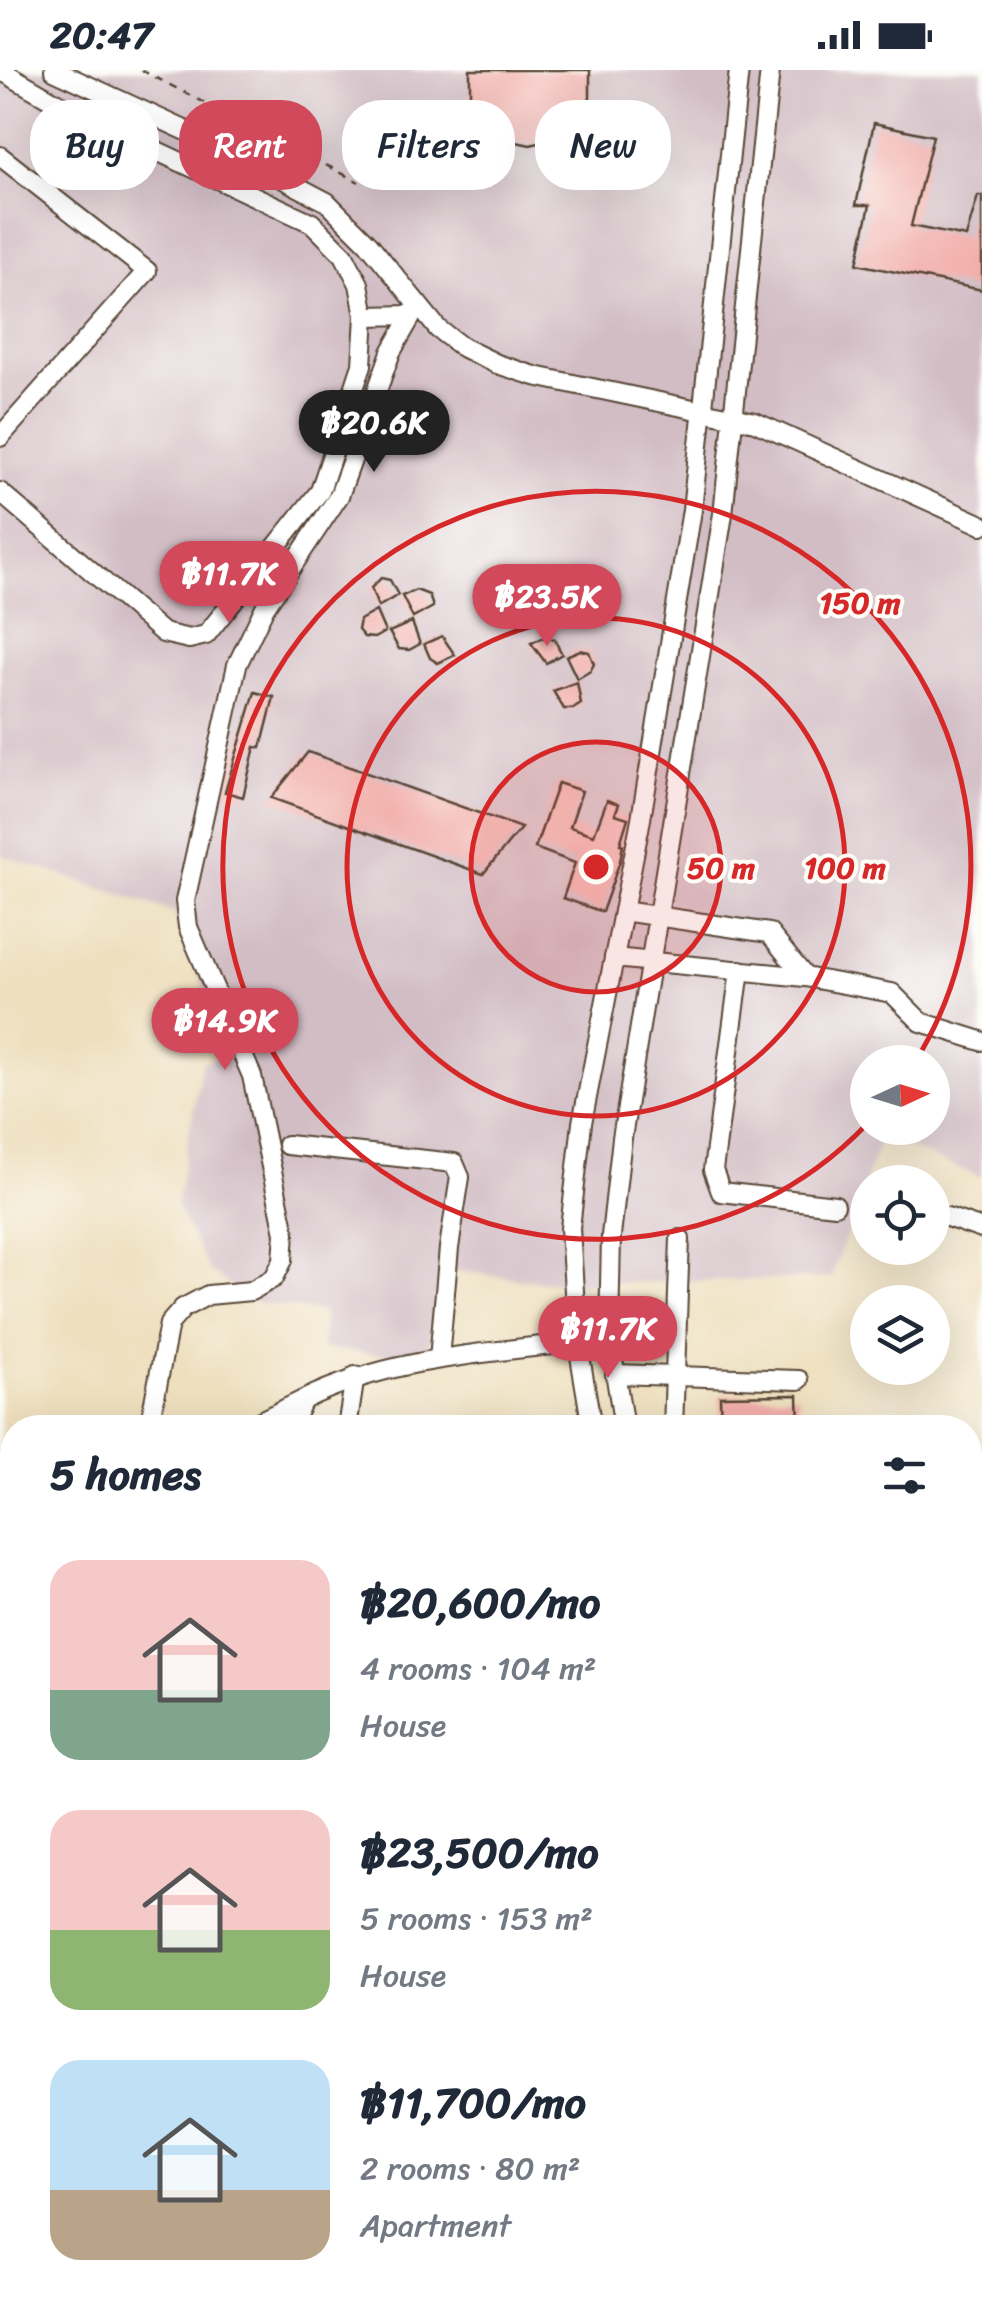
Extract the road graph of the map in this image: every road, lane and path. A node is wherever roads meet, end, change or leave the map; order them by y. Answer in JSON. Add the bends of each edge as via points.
{"nodes":[{"id":1,"x":0,"y":70,"type":"edge"},
{"id":2,"x":54,"y":70,"type":"edge"},
{"id":3,"x":141,"y":70,"type":"edge"},
{"id":4,"x":739,"y":70,"type":"edge"},
{"id":5,"x":770,"y":70,"type":"edge"},
{"id":6,"x":0,"y":156,"type":"edge"},
{"id":7,"x":342,"y":173,"type":"edge"},
{"id":8,"x":415,"y":310,"type":"junction"},
{"id":9,"x":365,"y":316,"type":"junction"},
{"id":10,"x":704,"y":410,"type":"junction"},
{"id":11,"x":734,"y":416,"type":"junction"},
{"id":12,"x":0,"y":438,"type":"edge"},
{"id":13,"x":0,"y":492,"type":"edge"},
{"id":14,"x":982,"y":525,"type":"edge"},
{"id":15,"x":623,"y":911,"type":"junction"},
{"id":16,"x":657,"y":916,"type":"junction"},
{"id":17,"x":614,"y":958,"type":"junction"},
{"id":18,"x":650,"y":962,"type":"junction"},
{"id":19,"x":740,"y":970,"type":"junction"},
{"id":20,"x":805,"y":977,"type":"junction"},
{"id":21,"x":981,"y":1041,"type":"edge"},
{"id":22,"x":287,"y":1146,"type":"dead end"},
{"id":23,"x":835,"y":1205,"type":"dead end"},
{"id":24,"x":950,"y":1219,"type":"edge"},
{"id":25,"x":982,"y":1229,"type":"edge"},
{"id":26,"x":680,"y":1239,"type":"dead end"},
{"id":27,"x":578,"y":1342,"type":"junction"},
{"id":28,"x":439,"y":1359,"type":"junction"},
{"id":29,"x":615,"y":1374,"type":"junction"},
{"id":30,"x":355,"y":1376,"type":"junction"},
{"id":31,"x":674,"y":1376,"type":"junction"},
{"id":32,"x":799,"y":1380,"type":"dead end"},
{"id":33,"x":303,"y":1400,"type":"junction"},
{"id":34,"x":152,"y":1415,"type":"edge"},
{"id":35,"x":272,"y":1415,"type":"edge"},
{"id":36,"x":296,"y":1415,"type":"edge"},
{"id":37,"x":349,"y":1415,"type":"edge"},
{"id":38,"x":590,"y":1415,"type":"edge"},
{"id":39,"x":622,"y":1415,"type":"edge"},
{"id":40,"x":672,"y":1415,"type":"edge"}],
"edges":[{"from":1,"to":9,"type":"street","via":[[73,112],[312,224],[344,255]]},
{"from":2,"to":8,"type":"street","via":[[327,202],[368,243]]},
{"from":3,"to":7,"type":"path"},
{"from":4,"to":10,"type":"street"},
{"from":5,"to":11,"type":"street"},
{"from":6,"to":12,"type":"street","via":[[147,271]]},
{"from":8,"to":9,"type":"street"},
{"from":8,"to":10,"type":"street","via":[[462,347],[497,364]]},
{"from":8,"to":34,"type":"street","via":[[392,352],[339,496],[265,607],[237,665],[185,901],[188,926],[252,1076],[285,1233],[283,1260],[274,1278],[251,1291],[208,1295],[169,1324]]},
{"from":9,"to":13,"type":"street","via":[[362,365],[320,492],[206,636],[162,633]]},
{"from":10,"to":11,"type":"street"},
{"from":10,"to":15,"type":"street"},
{"from":11,"to":14,"type":"street"},
{"from":11,"to":16,"type":"street"},
{"from":15,"to":16,"type":"street"},
{"from":15,"to":17,"type":"street"},
{"from":16,"to":18,"type":"street"},
{"from":16,"to":20,"type":"street","via":[[769,932]]},
{"from":17,"to":18,"type":"street"},
{"from":17,"to":27,"type":"street","via":[[570,1228]]},
{"from":18,"to":19,"type":"street"},
{"from":18,"to":29,"type":"street","via":[[611,1236],[608,1334]]},
{"from":19,"to":20,"type":"street"},
{"from":19,"to":23,"type":"street","via":[[715,1182],[721,1192]]},
{"from":20,"to":21,"type":"street","via":[[892,993],[921,1022]]},
{"from":22,"to":28,"type":"street","via":[[457,1166]]},
{"from":24,"to":25,"type":"street"},
{"from":26,"to":31,"type":"street"},
{"from":27,"to":28,"type":"street"},
{"from":27,"to":38,"type":"street"},
{"from":28,"to":30,"type":"street"},
{"from":29,"to":31,"type":"street"},
{"from":29,"to":39,"type":"street"},
{"from":30,"to":33,"type":"street"},
{"from":30,"to":37,"type":"street"},
{"from":31,"to":32,"type":"street"},
{"from":31,"to":40,"type":"street"},
{"from":33,"to":35,"type":"street"},
{"from":33,"to":36,"type":"street"}]}
